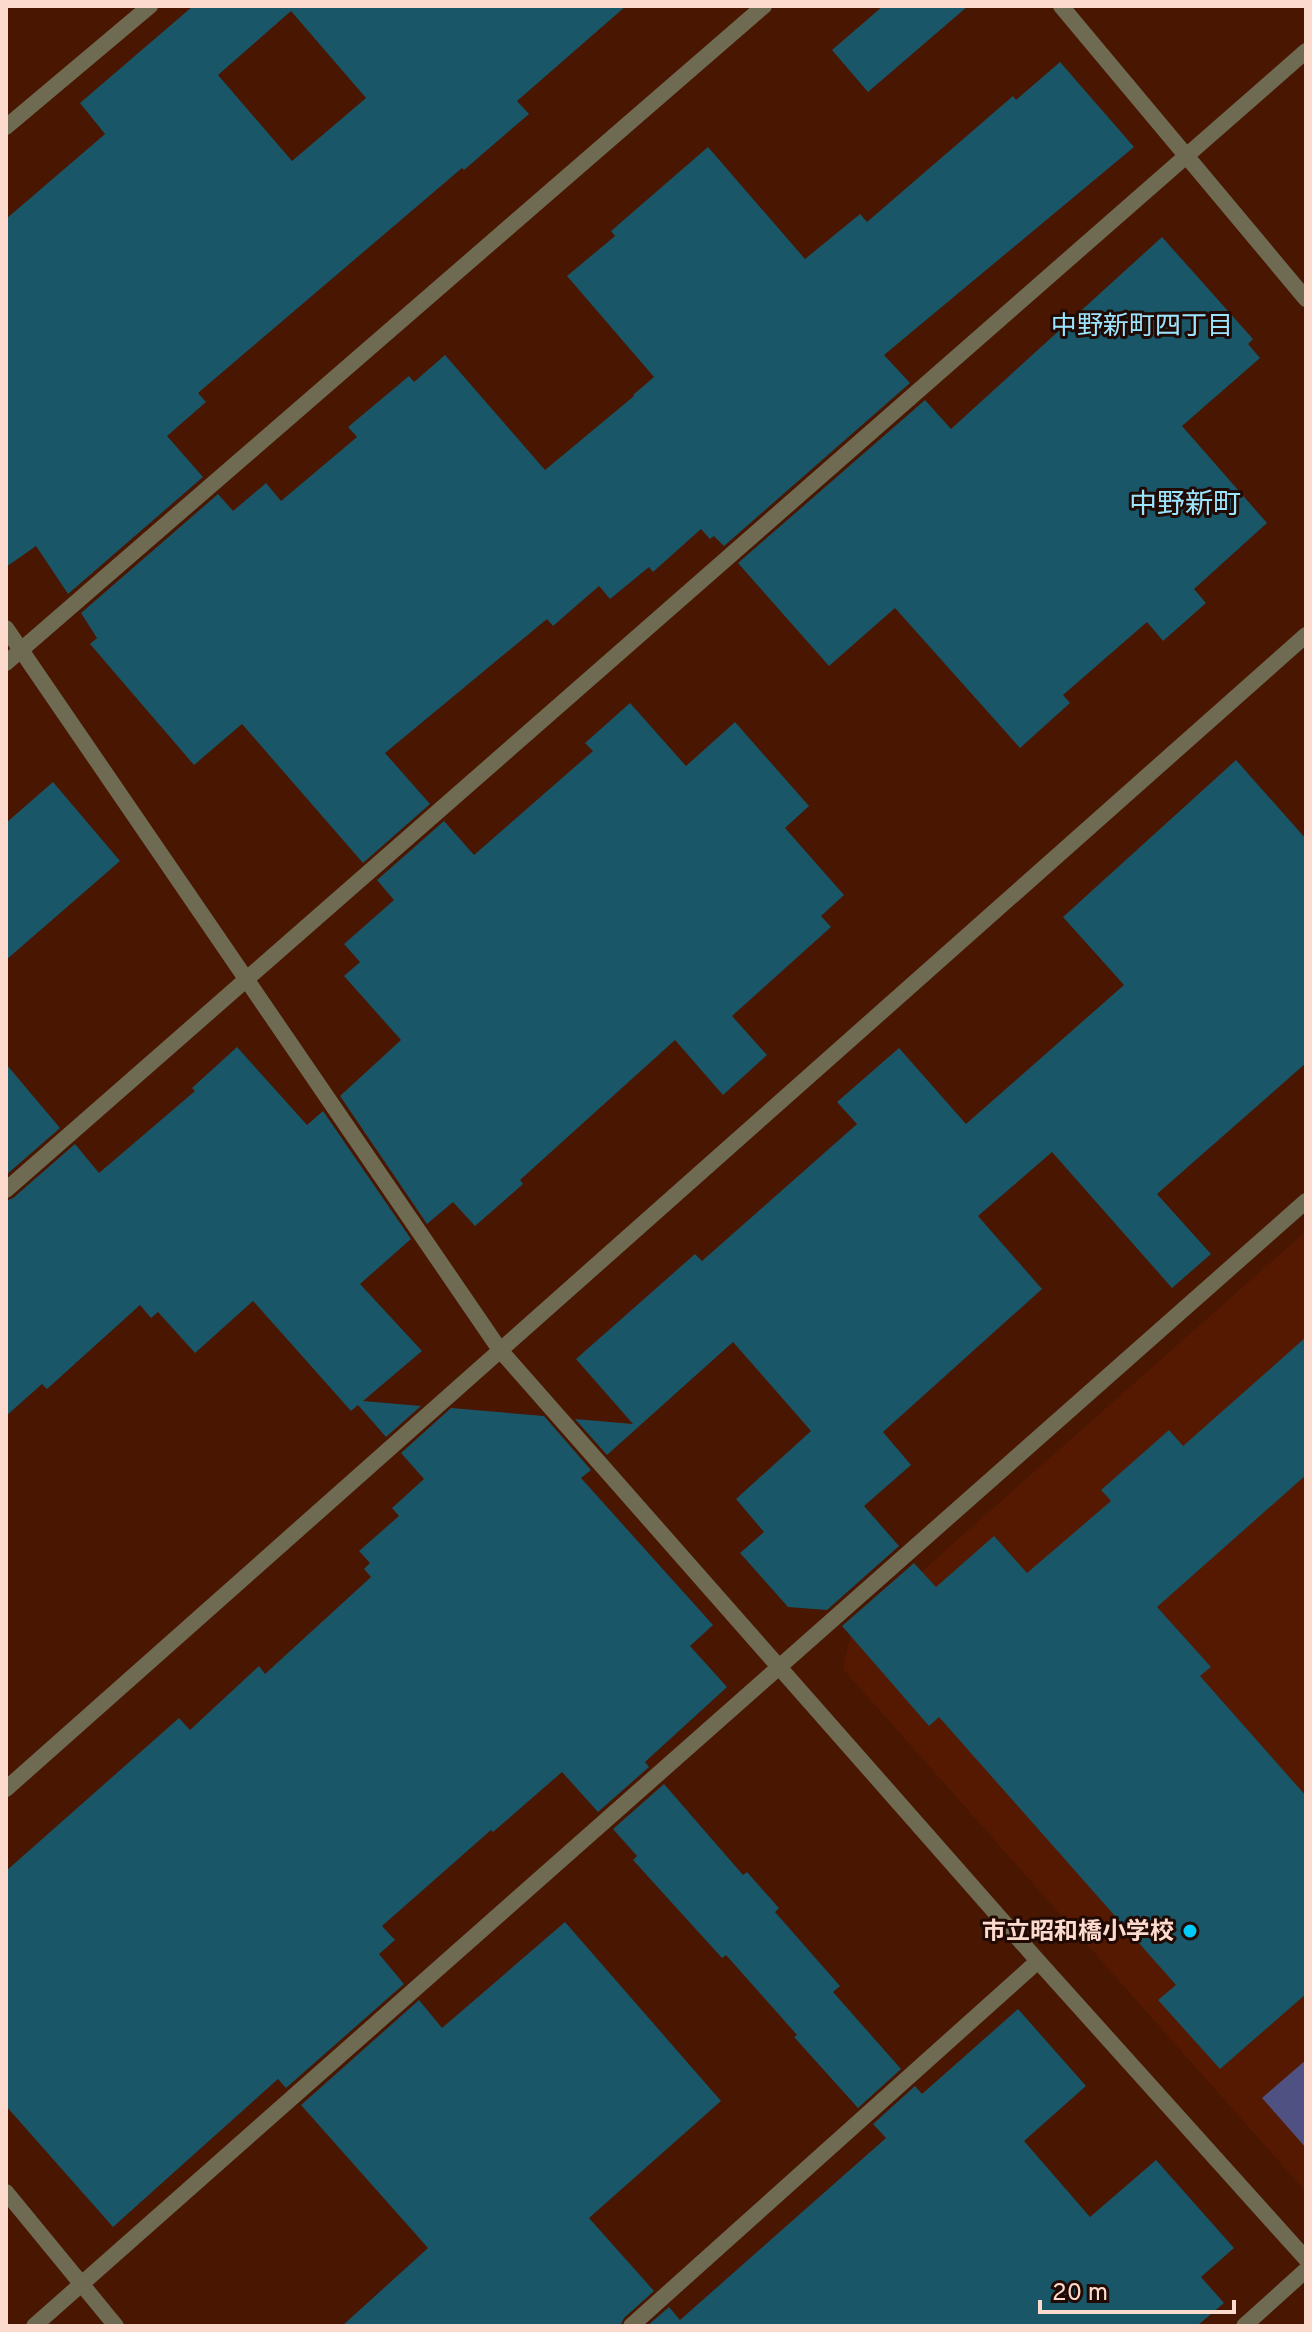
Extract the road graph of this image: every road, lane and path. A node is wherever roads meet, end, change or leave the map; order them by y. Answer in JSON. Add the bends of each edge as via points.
{"nodes":[{"id":1,"x":150,"y":6,"type":"edge"},
{"id":2,"x":764,"y":6,"type":"edge"},
{"id":3,"x":1061,"y":6,"type":"edge"},
{"id":4,"x":1306,"y":51,"type":"edge"},
{"id":5,"x":6,"y":127,"type":"edge"},
{"id":6,"x":1188,"y":155,"type":"junction"},
{"id":7,"x":1306,"y":299,"type":"edge"},
{"id":8,"x":6,"y":628,"type":"edge"},
{"id":9,"x":1306,"y":635,"type":"edge"},
{"id":10,"x":22,"y":650,"type":"junction"},
{"id":11,"x":6,"y":663,"type":"edge"},
{"id":12,"x":247,"y":979,"type":"junction"},
{"id":13,"x":6,"y":1190,"type":"edge"},
{"id":14,"x":1306,"y":1201,"type":"edge"},
{"id":15,"x":500,"y":1350,"type":"junction"},
{"id":16,"x":778,"y":1668,"type":"junction"},
{"id":17,"x":6,"y":1789,"type":"edge"},
{"id":18,"x":1038,"y":1961,"type":"junction"},
{"id":19,"x":6,"y":2192,"type":"edge"},
{"id":20,"x":1306,"y":2259,"type":"edge"},
{"id":21,"x":1306,"y":2270,"type":"edge"},
{"id":22,"x":82,"y":2284,"type":"junction"},
{"id":23,"x":34,"y":2326,"type":"edge"},
{"id":24,"x":116,"y":2326,"type":"edge"},
{"id":25,"x":631,"y":2326,"type":"edge"},
{"id":26,"x":1244,"y":2326,"type":"edge"}],
"edges":[{"from":1,"to":5,"type":"street"},
{"from":2,"to":10,"type":"street"},
{"from":3,"to":6,"type":"street"},
{"from":4,"to":6,"type":"street"},
{"from":6,"to":7,"type":"street"},
{"from":6,"to":12,"type":"street"},
{"from":8,"to":10,"type":"street"},
{"from":9,"to":15,"type":"street"},
{"from":10,"to":11,"type":"street"},
{"from":10,"to":12,"type":"street"},
{"from":12,"to":13,"type":"street"},
{"from":12,"to":15,"type":"street"},
{"from":14,"to":16,"type":"street"},
{"from":15,"to":16,"type":"street"},
{"from":15,"to":17,"type":"street"},
{"from":16,"to":18,"type":"street"},
{"from":16,"to":22,"type":"street"},
{"from":18,"to":20,"type":"street"},
{"from":18,"to":25,"type":"street"},
{"from":19,"to":22,"type":"street"},
{"from":21,"to":26,"type":"street"},
{"from":22,"to":23,"type":"street"},
{"from":22,"to":24,"type":"street"}]}
